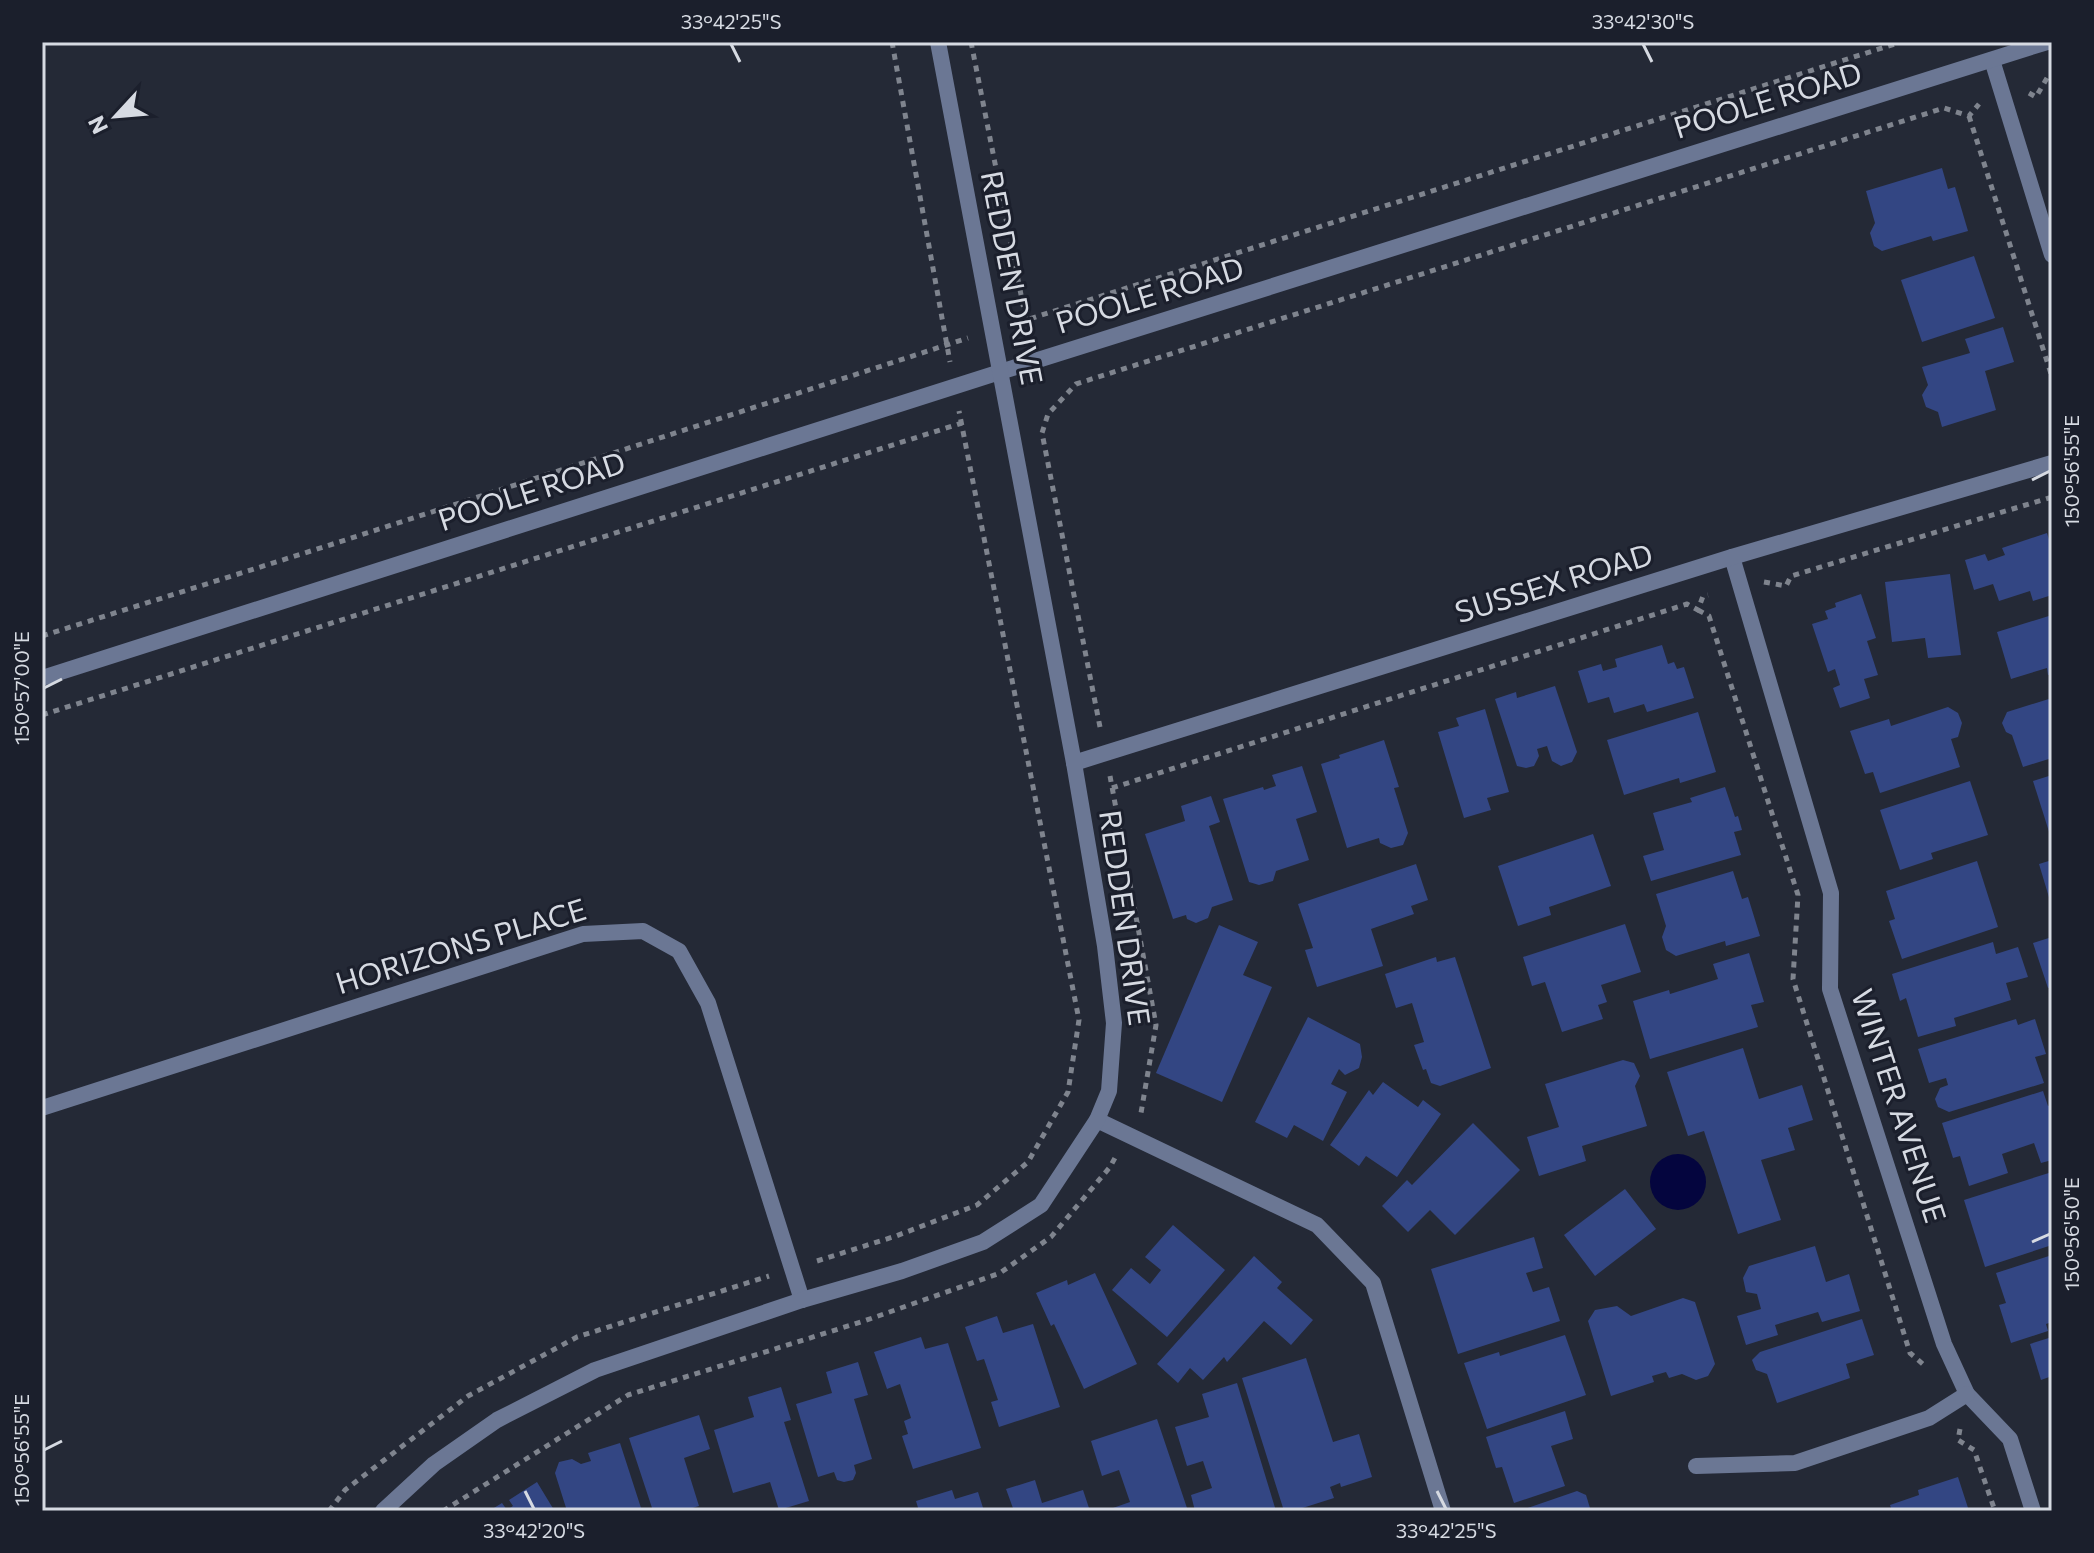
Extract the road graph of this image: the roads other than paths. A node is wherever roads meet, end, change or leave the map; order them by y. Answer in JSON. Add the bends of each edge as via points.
{"nodes":[{"id":1,"x":938,"y":42,"type":"edge"},
{"id":2,"x":2047,"y":42,"type":"edge"},
{"id":3,"x":1992,"y":60,"type":"junction"},
{"id":4,"x":2052,"y":255,"type":"edge"},
{"id":5,"x":1000,"y":372,"type":"junction"},
{"id":6,"x":2052,"y":463,"type":"edge"},
{"id":7,"x":1732,"y":557,"type":"junction"},
{"id":8,"x":42,"y":678,"type":"edge"},
{"id":9,"x":1074,"y":763,"type":"junction"},
{"id":10,"x":42,"y":1108,"type":"edge"},
{"id":11,"x":1097,"y":1120,"type":"junction"},
{"id":12,"x":802,"y":1300,"type":"junction"},
{"id":13,"x":1967,"y":1394,"type":"junction"},
{"id":14,"x":1696,"y":1466,"type":"dead end"},
{"id":15,"x":383,"y":1511,"type":"edge"},
{"id":16,"x":1443,"y":1511,"type":"edge"},
{"id":17,"x":2033,"y":1511,"type":"edge"}],
"edges":[{"from":1,"to":5,"type":"street","name":"REDDEN DRIVE"},
{"from":2,"to":3,"type":"street","name":"POOLE ROAD"},
{"from":3,"to":4,"type":"street"},
{"from":3,"to":5,"type":"street","name":"POOLE ROAD"},
{"from":5,"to":8,"type":"street","name":"POOLE ROAD"},
{"from":5,"to":9,"type":"street","name":"REDDEN DRIVE"},
{"from":6,"to":7,"type":"street","name":"SUSSEX ROAD"},
{"from":7,"to":9,"type":"street","name":"SUSSEX ROAD"},
{"from":7,"to":13,"type":"street","name":"WINTER AVENUE","via":[[1831,893],[1830,989],[1944,1344]]},
{"from":9,"to":11,"type":"street","name":"REDDEN DRIVE","via":[[1114,1023],[1109,1091]]},
{"from":10,"to":12,"type":"street","name":"HORIZONS PLACE","via":[[583,934],[643,931],[679,951],[708,1003]]},
{"from":11,"to":12,"type":"street","name":"REDDEN DRIVE","via":[[1041,1205],[983,1242]]},
{"from":11,"to":16,"type":"street","via":[[1317,1225],[1373,1283]]},
{"from":12,"to":15,"type":"street","name":"REDDEN DRIVE","via":[[595,1370],[497,1420],[434,1464]]},
{"from":13,"to":14,"type":"street","via":[[1929,1418],[1795,1463]]},
{"from":13,"to":17,"type":"street","name":"WINTER AVENUE","via":[[2010,1439]]}]}
